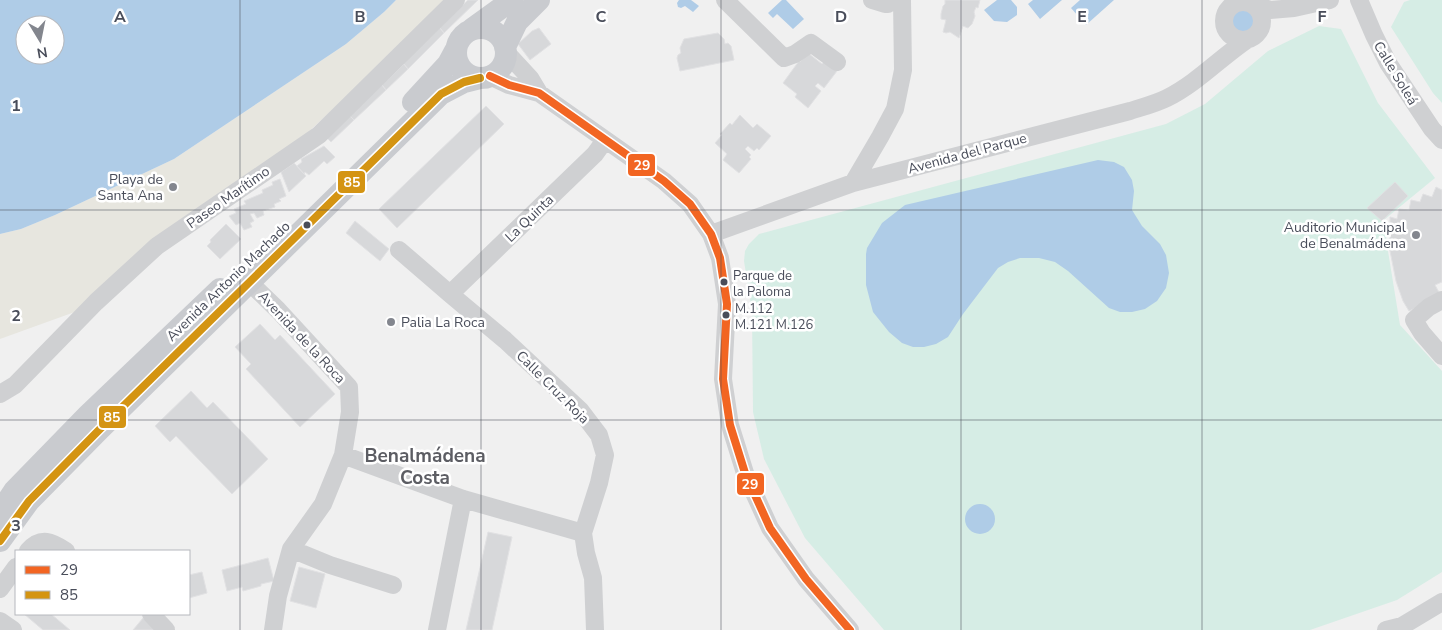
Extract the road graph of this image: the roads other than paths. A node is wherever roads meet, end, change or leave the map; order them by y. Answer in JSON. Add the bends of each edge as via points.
{"nodes":[{"id":1,"x":456,"y":0,"type":"edge"},
{"id":2,"x":512,"y":0,"type":"edge"},
{"id":3,"x":539,"y":0,"type":"edge"},
{"id":4,"x":725,"y":0,"type":"edge"},
{"id":5,"x":872,"y":0,"type":"edge"},
{"id":6,"x":890,"y":0,"type":"edge"},
{"id":7,"x":902,"y":0,"type":"edge"},
{"id":8,"x":1330,"y":0,"type":"edge"},
{"id":9,"x":1359,"y":0,"type":"edge"},
{"id":10,"x":1248,"y":2,"type":"junction"},
{"id":11,"x":1227,"y":3,"type":"edge"},
{"id":12,"x":1294,"y":8,"type":"junction"},
{"id":13,"x":472,"y":29,"type":"junction"},
{"id":14,"x":903,"y":30,"type":"junction"},
{"id":15,"x":1247,"y":35,"type":"junction"},
{"id":16,"x":506,"y":50,"type":"junction"},
{"id":17,"x":455,"y":51,"type":"junction"},
{"id":18,"x":837,"y":62,"type":"dead end"},
{"id":19,"x":491,"y":79,"type":"junction"},
{"id":20,"x":539,"y":93,"type":"junction"},
{"id":21,"x":605,"y":140,"type":"junction"},
{"id":22,"x":1442,"y":140,"type":"edge"},
{"id":23,"x":853,"y":183,"type":"junction"},
{"id":24,"x":711,"y":234,"type":"junction"},
{"id":25,"x":399,"y":250,"type":"dead end"},
{"id":26,"x":249,"y":282,"type":"junction"},
{"id":27,"x":450,"y":294,"type":"junction"},
{"id":28,"x":1442,"y":300,"type":"edge"},
{"id":29,"x":1442,"y":356,"type":"edge"},
{"id":30,"x":0,"y":394,"type":"edge"},
{"id":31,"x":343,"y":455,"type":"junction"},
{"id":32,"x":464,"y":499,"type":"junction"},
{"id":33,"x":3,"y":503,"type":"edge"},
{"id":34,"x":583,"y":533,"type":"junction"},
{"id":35,"x":0,"y":541,"type":"edge"},
{"id":36,"x":291,"y":549,"type":"junction"},
{"id":37,"x":29,"y":550,"type":"edge"},
{"id":38,"x":64,"y":550,"type":"edge"},
{"id":39,"x":15,"y":568,"type":"edge"},
{"id":40,"x":393,"y":585,"type":"dead end"},
{"id":41,"x":0,"y":589,"type":"edge"},
{"id":42,"x":1442,"y":602,"type":"edge"},
{"id":43,"x":152,"y":615,"type":"edge"},
{"id":44,"x":0,"y":621,"type":"edge"},
{"id":45,"x":13,"y":630,"type":"edge"},
{"id":46,"x":166,"y":630,"type":"edge"},
{"id":47,"x":273,"y":630,"type":"edge"},
{"id":48,"x":436,"y":630,"type":"edge"},
{"id":49,"x":595,"y":630,"type":"edge"},
{"id":50,"x":850,"y":630,"type":"edge"},
{"id":51,"x":1386,"y":630,"type":"edge"}],
"edges":[{"from":1,"to":30,"type":"street","name":"Paseo Marítimo","via":[[318,135],[158,246],[96,302],[15,386]]},
{"from":2,"to":13,"type":"main road"},
{"from":3,"to":16,"type":"main road","via":[[516,22]]},
{"from":4,"to":18,"type":"street","via":[[784,58],[811,43]]},
{"from":5,"to":6,"type":"street","via":[[885,4]]},
{"from":6,"to":14,"type":"street"},
{"from":7,"to":14,"type":"street"},
{"from":8,"to":12,"type":"street"},
{"from":9,"to":22,"type":"street","name":"Calle Soleá","via":[[1388,63]]},
{"from":10,"to":11,"type":"street"},
{"from":10,"to":12,"type":"street","via":[[1270,10]]},
{"from":10,"to":15,"type":"street","via":[[1261,15]]},
{"from":11,"to":15,"type":"street","via":[[1224,18],[1227,31]]},
{"from":12,"to":15,"type":"street"},
{"from":13,"to":16,"type":"main road","via":[[489,29],[496,33]]},
{"from":13,"to":17,"type":"main road","via":[[462,35]]},
{"from":14,"to":23,"type":"street","via":[[903,70],[895,109]]},
{"from":15,"to":23,"type":"street","name":"Avenida del Parque","via":[[1198,79],[1166,98],[1130,111]]},
{"from":16,"to":19,"type":"main road","via":[[502,67]]},
{"from":16,"to":20,"type":"street"},
{"from":17,"to":19,"type":"main road","via":[[459,67],[465,73]]},
{"from":17,"to":33,"type":"main road","name":"Avenida Antonio Machado","via":[[426,89],[88,415]]},
{"from":19,"to":20,"type":"street"},
{"from":19,"to":26,"type":"main road","name":"Avenida Antonio Machado","via":[[464,82],[440,94]]},
{"from":20,"to":21,"type":"street"},
{"from":21,"to":24,"type":"street","via":[[671,187],[690,204]]},
{"from":21,"to":27,"type":"street","name":"La Quinta","via":[[595,154]]},
{"from":23,"to":24,"type":"street","name":"Avenida del Parque"},
{"from":24,"to":50,"type":"street","via":[[720,258],[727,304],[723,379],[730,425],[744,473],[770,528],[806,579]]},
{"from":25,"to":27,"type":"street","name":"Calle Cruz Roja"},
{"from":26,"to":31,"type":"street","name":"Avenida de la Roca","via":[[349,387],[350,412]]},
{"from":26,"to":35,"type":"main road","name":"Avenida Antonio Machado","via":[[29,501]]},
{"from":27,"to":34,"type":"street","name":"Calle Cruz Roja","via":[[580,410],[599,435],[605,455],[600,483]]},
{"from":28,"to":29,"type":"street","via":[[1414,320]]},
{"from":31,"to":32,"type":"street"},
{"from":31,"to":36,"type":"street","via":[[323,504]]},
{"from":32,"to":34,"type":"street"},
{"from":32,"to":48,"type":"street"},
{"from":34,"to":49,"type":"street","name":"Calle Cruz Roja","via":[[593,578]]},
{"from":36,"to":40,"type":"street"},
{"from":36,"to":47,"type":"street"},
{"from":37,"to":38,"type":"street","via":[[46,541]]},
{"from":39,"to":41,"type":"street"},
{"from":42,"to":51,"type":"street","via":[[1402,626]]},
{"from":43,"to":46,"type":"street"},
{"from":44,"to":45,"type":"street"}]}
